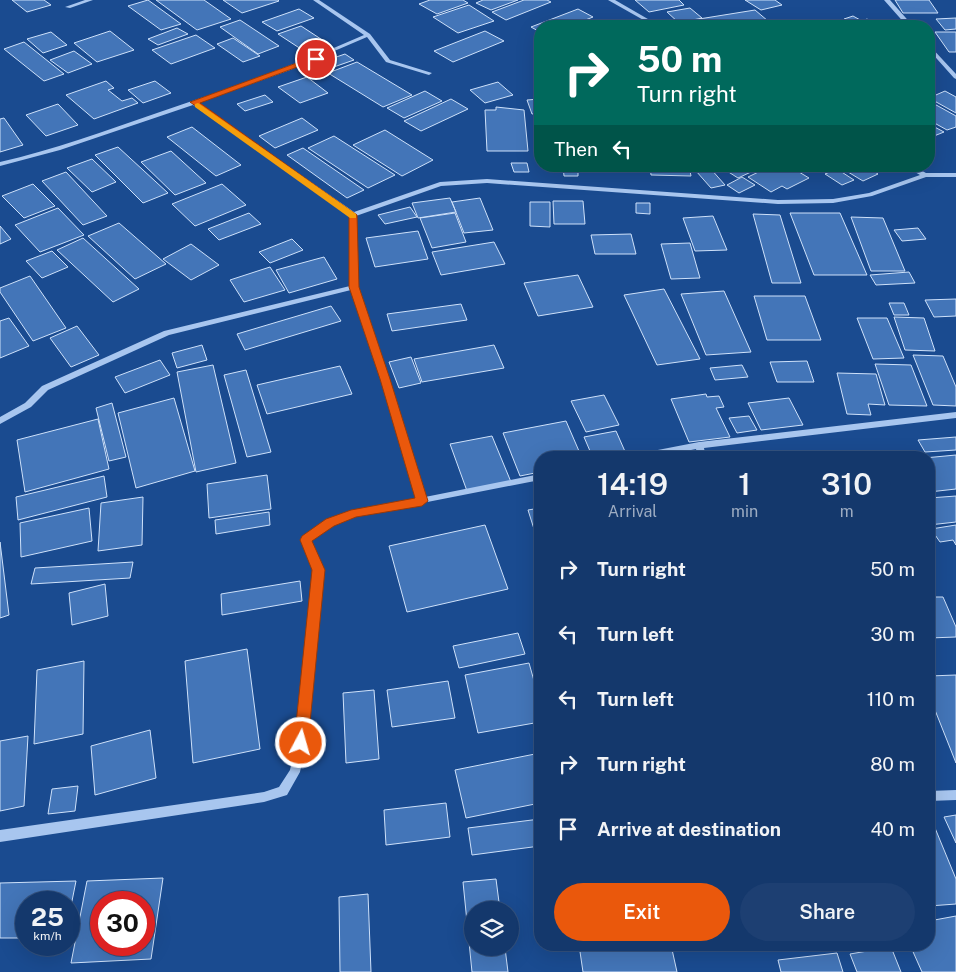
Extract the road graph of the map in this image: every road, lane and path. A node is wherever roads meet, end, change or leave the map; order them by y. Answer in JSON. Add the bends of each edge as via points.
{"nodes":[{"id":1,"x":90,"y":0,"type":"edge"},
{"id":2,"x":316,"y":0,"type":"edge"},
{"id":3,"x":611,"y":0,"type":"edge"},
{"id":4,"x":887,"y":0,"type":"edge"},
{"id":5,"x":68,"y":7,"type":"dead end"},
{"id":6,"x":646,"y":20,"type":"edge"},
{"id":7,"x":905,"y":20,"type":"edge"},
{"id":8,"x":368,"y":35,"type":"junction"},
{"id":9,"x":935,"y":54,"type":"edge"},
{"id":10,"x":429,"y":73,"type":"dead end"},
{"id":11,"x":956,"y":77,"type":"edge"},
{"id":12,"x":194,"y":102,"type":"junction"},
{"id":13,"x":0,"y":164,"type":"edge"},
{"id":14,"x":919,"y":172,"type":"edge"},
{"id":15,"x":925,"y":175,"type":"junction"},
{"id":16,"x":956,"y":175,"type":"edge"},
{"id":17,"x":353,"y":215,"type":"junction"},
{"id":18,"x":354,"y":287,"type":"junction"},
{"id":19,"x":956,"y":416,"type":"edge"},
{"id":20,"x":0,"y":421,"type":"edge"},
{"id":21,"x":699,"y":445,"type":"junction"},
{"id":22,"x":668,"y":451,"type":"edge"},
{"id":23,"x":700,"y":451,"type":"edge"},
{"id":24,"x":534,"y":478,"type":"edge"},
{"id":25,"x":422,"y":501,"type":"junction"},
{"id":26,"x":956,"y":795,"type":"edge"},
{"id":27,"x":935,"y":796,"type":"edge"},
{"id":28,"x":0,"y":836,"type":"edge"}],
"edges":[{"from":1,"to":5,"type":"street"},
{"from":2,"to":8,"type":"street"},
{"from":3,"to":6,"type":"street"},
{"from":4,"to":7,"type":"street"},
{"from":8,"to":10,"type":"street","via":[[388,61]]},
{"from":8,"to":12,"type":"street","via":[[316,59]]},
{"from":9,"to":11,"type":"street"},
{"from":12,"to":13,"type":"street"},
{"from":12,"to":17,"type":"street"},
{"from":14,"to":15,"type":"street"},
{"from":15,"to":16,"type":"street"},
{"from":15,"to":17,"type":"street","via":[[870,195],[778,202],[487,181],[440,184]]},
{"from":17,"to":18,"type":"street"},
{"from":18,"to":20,"type":"street","via":[[167,333],[45,388],[28,405]]},
{"from":18,"to":25,"type":"street"},
{"from":19,"to":21,"type":"street"},
{"from":21,"to":22,"type":"street"},
{"from":21,"to":23,"type":"street"},
{"from":24,"to":25,"type":"street"},
{"from":25,"to":28,"type":"street","via":[[355,513],[330,523],[306,540],[318,570],[301,743],[294,772],[284,791],[264,797]]},
{"from":26,"to":27,"type":"street"}]}
